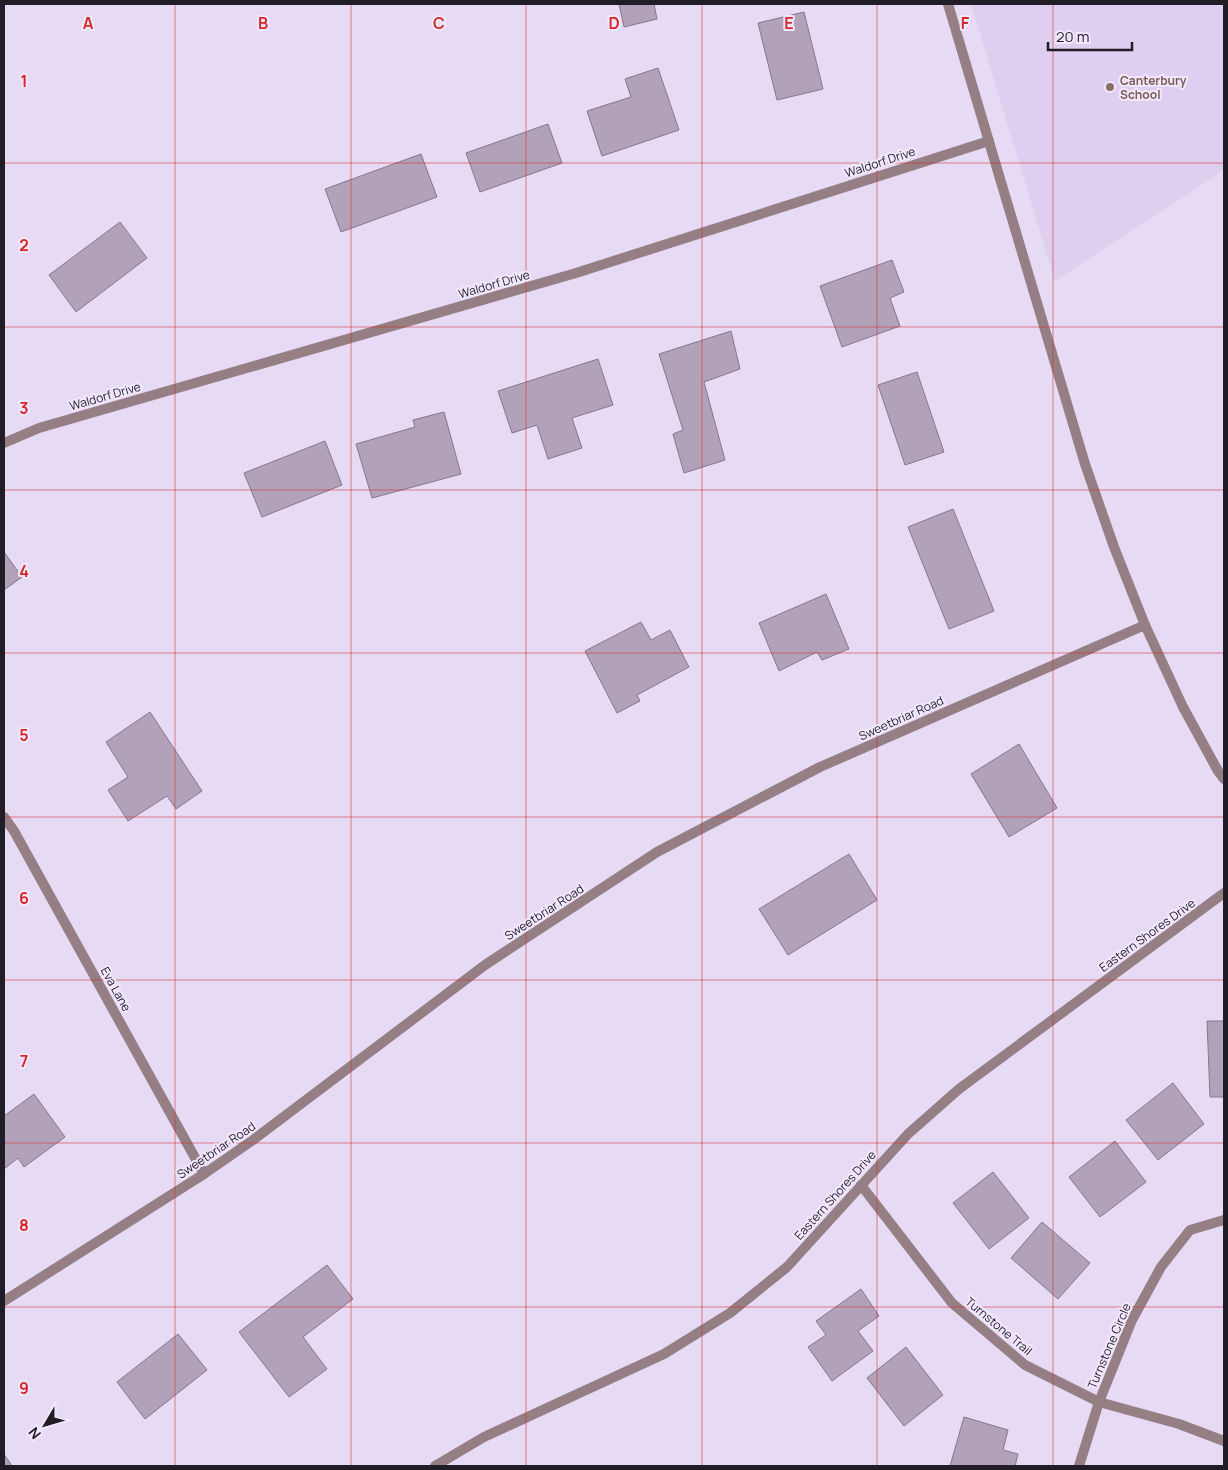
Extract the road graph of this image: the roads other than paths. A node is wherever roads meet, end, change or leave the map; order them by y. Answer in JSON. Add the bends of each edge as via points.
{"nodes":[{"id":1,"x":948,"y":4,"type":"edge"},
{"id":2,"x":989,"y":141,"type":"junction"},
{"id":3,"x":4,"y":443,"type":"edge"},
{"id":4,"x":1145,"y":625,"type":"junction"},
{"id":5,"x":1224,"y":779,"type":"edge"},
{"id":6,"x":4,"y":817,"type":"edge"},
{"id":7,"x":1224,"y":893,"type":"edge"},
{"id":8,"x":204,"y":1174,"type":"junction"},
{"id":9,"x":862,"y":1185,"type":"junction"},
{"id":10,"x":1224,"y":1220,"type":"edge"},
{"id":11,"x":4,"y":1301,"type":"edge"},
{"id":12,"x":1099,"y":1402,"type":"junction"},
{"id":13,"x":1224,"y":1441,"type":"edge"},
{"id":14,"x":435,"y":1466,"type":"edge"},
{"id":15,"x":1079,"y":1466,"type":"edge"}],
"edges":[{"from":1,"to":2,"type":"street"},
{"from":2,"to":3,"type":"street","name":"Waldorf Drive","via":[[576,273],[39,428]]},
{"from":2,"to":4,"type":"street","via":[[1085,464]]},
{"from":4,"to":5,"type":"street","via":[[1183,707]]},
{"from":4,"to":8,"type":"street","name":"Sweetbriar Road","via":[[820,767],[657,852],[485,965]]},
{"from":6,"to":8,"type":"street","name":"Eva Lane"},
{"from":7,"to":9,"type":"street","name":"Eastern Shores Drive","via":[[959,1089],[908,1134]]},
{"from":8,"to":11,"type":"street","name":"Sweetbriar Road"},
{"from":9,"to":12,"type":"street","name":"Turnstone Trail","via":[[952,1303],[1025,1365]]},
{"from":9,"to":14,"type":"street","name":"Eastern Shores Drive","via":[[787,1267],[730,1313],[664,1354],[484,1437]]},
{"from":10,"to":12,"type":"street","name":"Turnstone Circle","via":[[1190,1230],[1161,1267],[1132,1320]]},
{"from":12,"to":13,"type":"street","name":"Turnstone Trail","via":[[1179,1424]]},
{"from":12,"to":15,"type":"street","name":"Turnstone Circle"}]}
